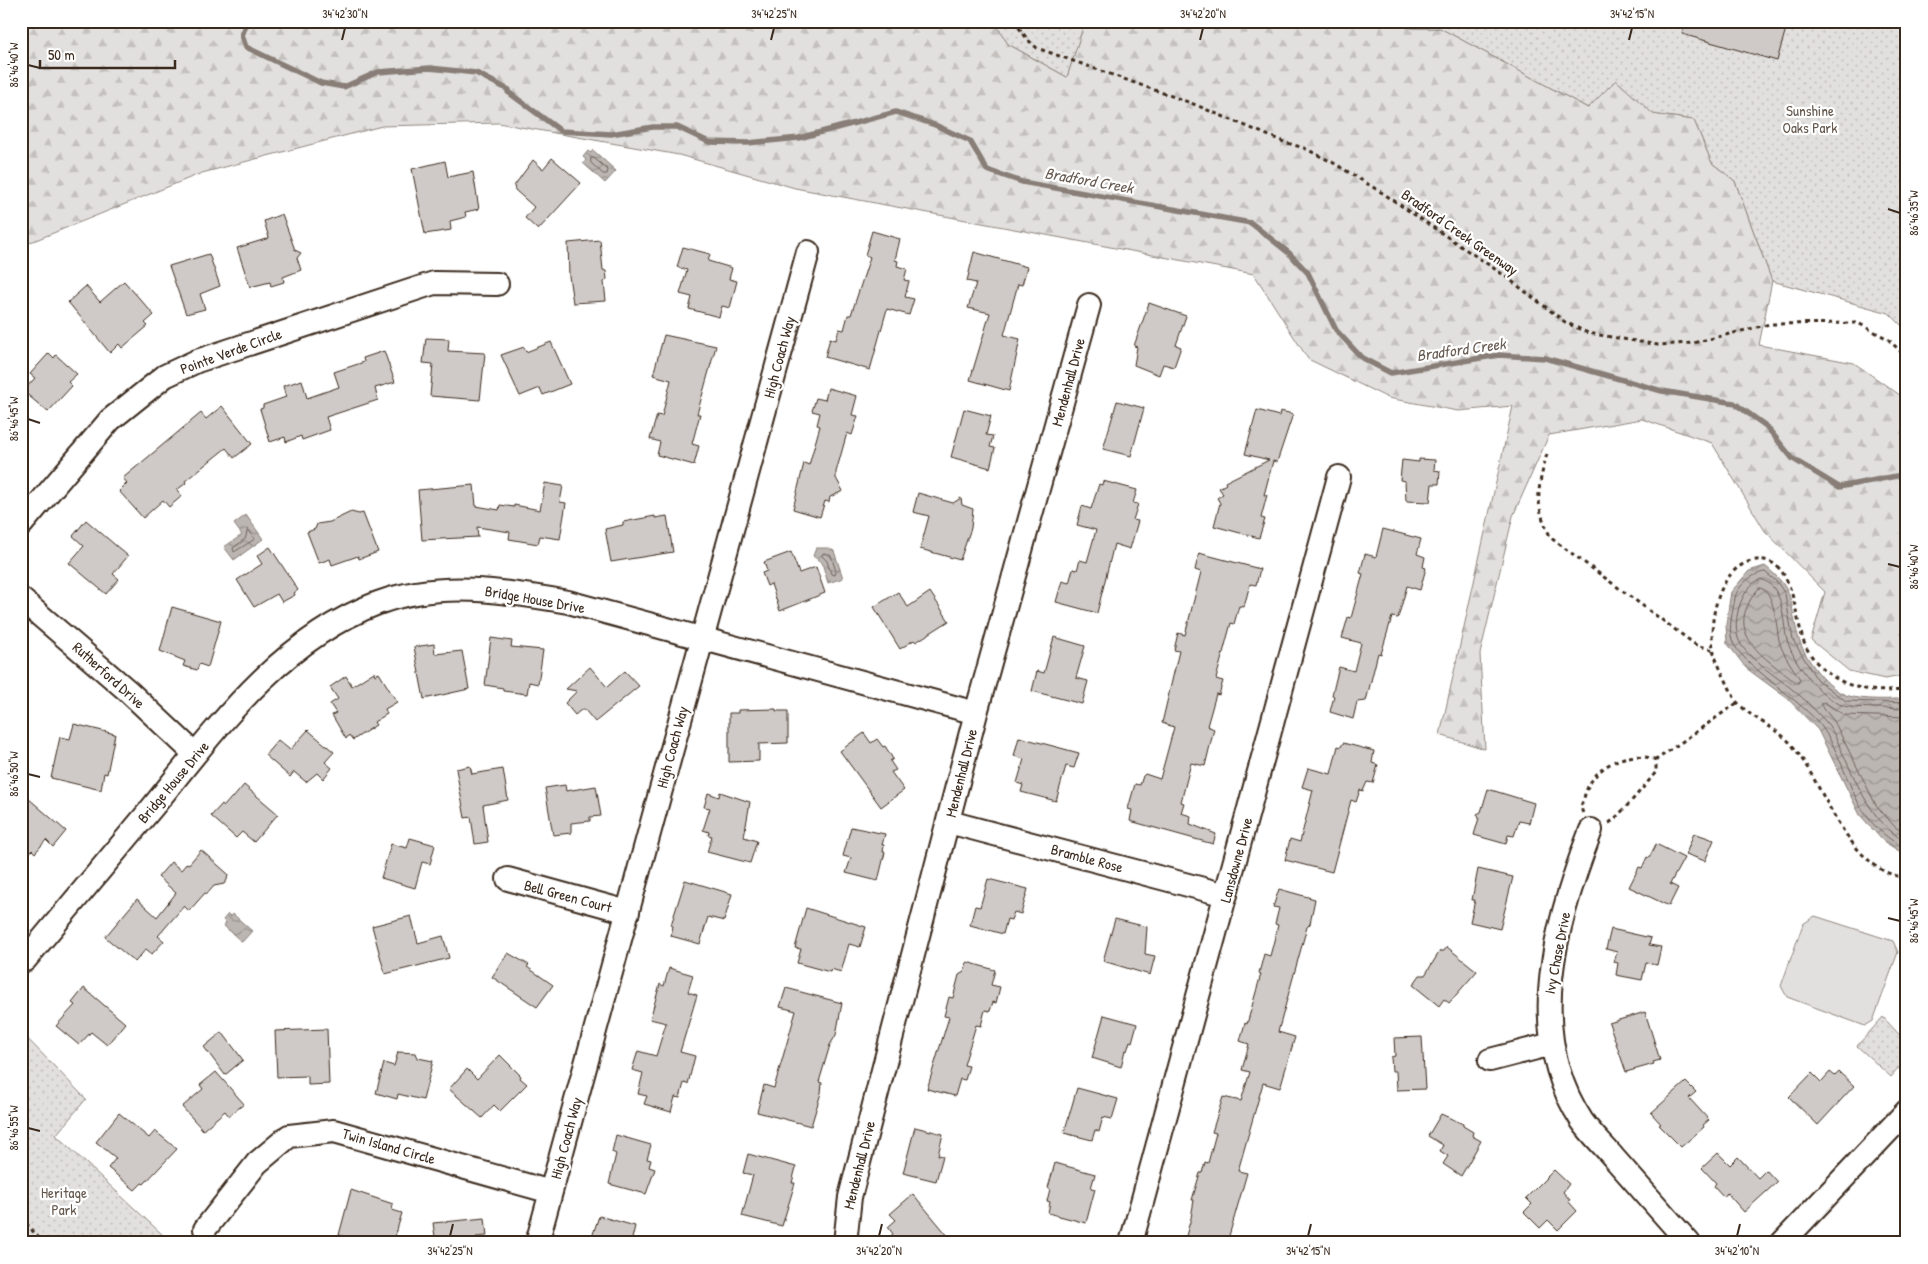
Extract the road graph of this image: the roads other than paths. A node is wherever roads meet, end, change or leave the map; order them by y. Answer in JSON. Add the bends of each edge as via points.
{"nodes":[{"id":1,"x":808,"y":252,"type":"dead end"},
{"id":2,"x":497,"y":284,"type":"dead end"},
{"id":3,"x":1089,"y":305,"type":"dead end"},
{"id":4,"x":1340,"y":477,"type":"dead end"},
{"id":5,"x":21,"y":525,"type":"edge"},
{"id":6,"x":21,"y":599,"type":"edge"},
{"id":7,"x":701,"y":638,"type":"junction"},
{"id":8,"x":976,"y":713,"type":"junction"},
{"id":9,"x":195,"y":754,"type":"junction"},
{"id":10,"x":949,"y":822,"type":"junction"},
{"id":11,"x":1591,"y":830,"type":"road end"},
{"id":12,"x":508,"y":879,"type":"dead end"},
{"id":13,"x":1226,"y":895,"type":"junction"},
{"id":14,"x":628,"y":912,"type":"junction"},
{"id":15,"x":25,"y":960,"type":"dead end"},
{"id":16,"x":1552,"y":1044,"type":"junction"},
{"id":17,"x":1490,"y":1060,"type":"dead end"},
{"id":18,"x":1907,"y":1111,"type":"edge"},
{"id":19,"x":551,"y":1192,"type":"junction"},
{"id":20,"x":205,"y":1229,"type":"dead end"},
{"id":21,"x":537,"y":1243,"type":"edge"},
{"id":22,"x":845,"y":1243,"type":"edge"},
{"id":23,"x":1131,"y":1243,"type":"edge"},
{"id":24,"x":1689,"y":1243,"type":"edge"},
{"id":25,"x":1782,"y":1243,"type":"edge"}],
"edges":[{"from":1,"to":7,"type":"street","name":"High Coach Way"},
{"from":2,"to":5,"type":"street","name":"Pointe Verde Circle","via":[[434,283],[197,360],[165,376],[110,420]]},
{"from":3,"to":8,"type":"street","name":"Mendenhall Drive"},
{"from":4,"to":13,"type":"street","name":"Lansdowne Drive"},
{"from":6,"to":9,"type":"street","name":"Rutherford Drive","via":[[115,679]]},
{"from":7,"to":8,"type":"street","name":"Bridge House Drive"},
{"from":7,"to":9,"type":"street","name":"Bridge House Drive","via":[[568,602],[471,588],[430,591],[378,603],[313,636],[262,678]]},
{"from":7,"to":14,"type":"street","name":"High Coach Way"},
{"from":8,"to":10,"type":"street","name":"Mendenhall Drive"},
{"from":9,"to":15,"type":"street","name":"Bridge House Drive"},
{"from":10,"to":13,"type":"street","name":"Bramble Rose"},
{"from":10,"to":22,"type":"street","name":"Mendenhall Drive","via":[[850,1197]]},
{"from":11,"to":16,"type":"street","name":"Ivy Chase Drive","via":[[1573,878],[1552,963],[1548,1002]]},
{"from":12,"to":14,"type":"street","name":"Bell Green Court"},
{"from":13,"to":23,"type":"street","name":"Lansdowne Drive"},
{"from":14,"to":19,"type":"street","name":"High Coach Way"},
{"from":16,"to":17,"type":"street"},
{"from":16,"to":24,"type":"street","name":"Ivy Chase Drive","via":[[1562,1082],[1582,1121]]},
{"from":18,"to":25,"type":"street"},
{"from":19,"to":20,"type":"street","name":"Twin Island Circle","via":[[334,1131],[289,1136],[257,1163]]},
{"from":19,"to":21,"type":"street","name":"High Coach Way"}]}
